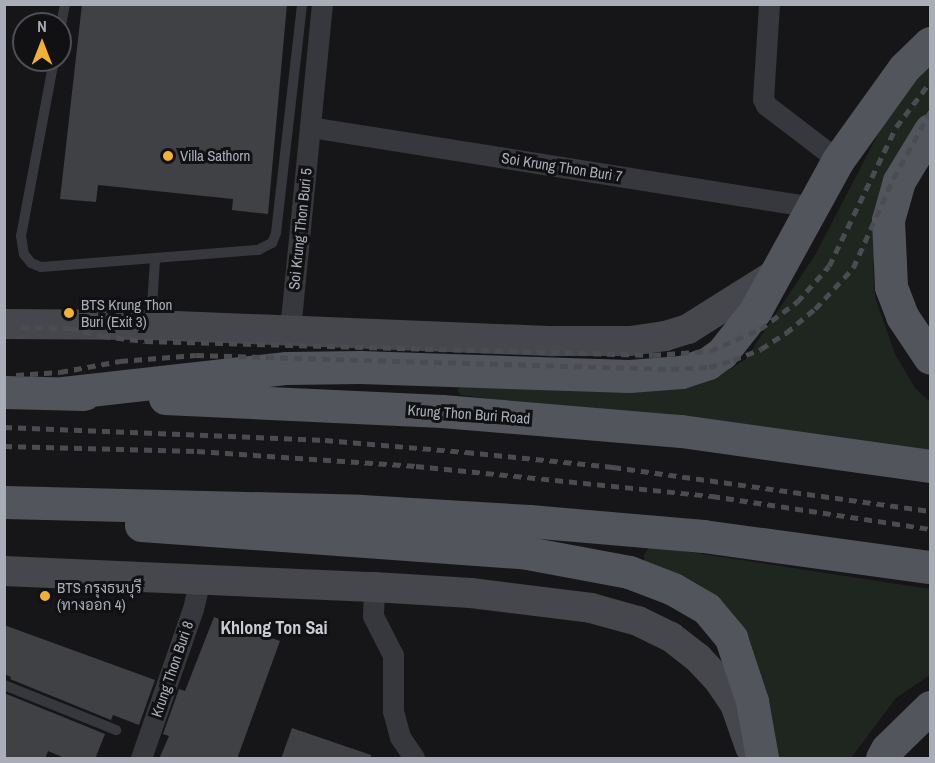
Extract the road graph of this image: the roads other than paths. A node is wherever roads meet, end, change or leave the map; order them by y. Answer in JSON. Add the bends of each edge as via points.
{"nodes":[{"id":1,"x":302,"y":4,"type":"edge"},
{"id":2,"x":322,"y":4,"type":"edge"},
{"id":3,"x":769,"y":4,"type":"edge"},
{"id":4,"x":930,"y":43,"type":"edge"},
{"id":5,"x":52,"y":72,"type":"edge"},
{"id":6,"x":310,"y":127,"type":"junction"},
{"id":7,"x":930,"y":130,"type":"edge"},
{"id":8,"x":838,"y":160,"type":"junction"},
{"id":9,"x":813,"y":207,"type":"junction"},
{"id":10,"x":155,"y":260,"type":"junction"},
{"id":11,"x":777,"y":273,"type":"junction"},
{"id":12,"x":4,"y":324,"type":"edge"},
{"id":13,"x":151,"y":325,"type":"junction"},
{"id":14,"x":290,"y":330,"type":"junction"},
{"id":15,"x":930,"y":358,"type":"edge"},
{"id":16,"x":4,"y":392,"type":"edge"},
{"id":17,"x":63,"y":393,"type":"junction"},
{"id":18,"x":930,"y":466,"type":"edge"},
{"id":19,"x":4,"y":502,"type":"edge"},
{"id":20,"x":4,"y":515,"type":"edge"},
{"id":21,"x":930,"y":567,"type":"edge"},
{"id":22,"x":4,"y":571,"type":"edge"},
{"id":23,"x":200,"y":578,"type":"junction"},
{"id":24,"x":374,"y":587,"type":"junction"},
{"id":25,"x":4,"y":686,"type":"edge"},
{"id":26,"x":930,"y":706,"type":"edge"},
{"id":27,"x":116,"y":730,"type":"dead end"},
{"id":28,"x":141,"y":759,"type":"edge"},
{"id":29,"x":414,"y":759,"type":"edge"},
{"id":30,"x":753,"y":759,"type":"edge"},
{"id":31,"x":762,"y":759,"type":"edge"},
{"id":32,"x":882,"y":759,"type":"edge"}],
"edges":[{"from":1,"to":10,"type":"lane","via":[[274,241],[258,250]]},
{"from":2,"to":6,"type":"street","name":"Soi Krung Thon Buri 5"},
{"from":3,"to":8,"type":"street","via":[[763,99]]},
{"from":4,"to":8,"type":"main road","via":[[904,68]]},
{"from":5,"to":10,"type":"lane","via":[[21,236],[24,254],[41,267]]},
{"from":6,"to":9,"type":"street","name":"Soi Krung Thon Buri 7"},
{"from":6,"to":14,"type":"street","name":"Soi Krung Thon Buri 5"},
{"from":7,"to":15,"type":"main road","via":[[898,181],[888,220],[891,287],[902,316]]},
{"from":8,"to":9,"type":"main road"},
{"from":9,"to":11,"type":"main road"},
{"from":10,"to":13,"type":"lane"},
{"from":11,"to":14,"type":"main road","via":[[688,329],[630,341]]},
{"from":11,"to":17,"type":"main road","via":[[722,353],[708,363],[681,372],[629,376],[286,368]]},
{"from":12,"to":13,"type":"main road"},
{"from":13,"to":14,"type":"main road"},
{"from":16,"to":17,"type":"main road","name":"Krung Thon Buri Road"},
{"from":17,"to":18,"type":"main road","name":"Krung Thon Buri Road","via":[[442,411],[681,431]]},
{"from":19,"to":21,"type":"main road","via":[[362,511],[529,521],[703,536]]},
{"from":20,"to":31,"type":"main road","via":[[522,552],[629,572],[673,589],[707,609],[731,638],[752,701]]},
{"from":22,"to":23,"type":"main road"},
{"from":23,"to":24,"type":"main road"},
{"from":23,"to":28,"type":"street","name":"Krung Thon Buri 8"},
{"from":24,"to":29,"type":"street","via":[[373,616],[393,656],[393,711],[400,737]]},
{"from":24,"to":30,"type":"main road","via":[[535,600],[591,608],[638,621],[671,637],[720,682],[735,704]]},
{"from":25,"to":27,"type":"lane"},
{"from":26,"to":32,"type":"main road","via":[[887,749]]}]}
